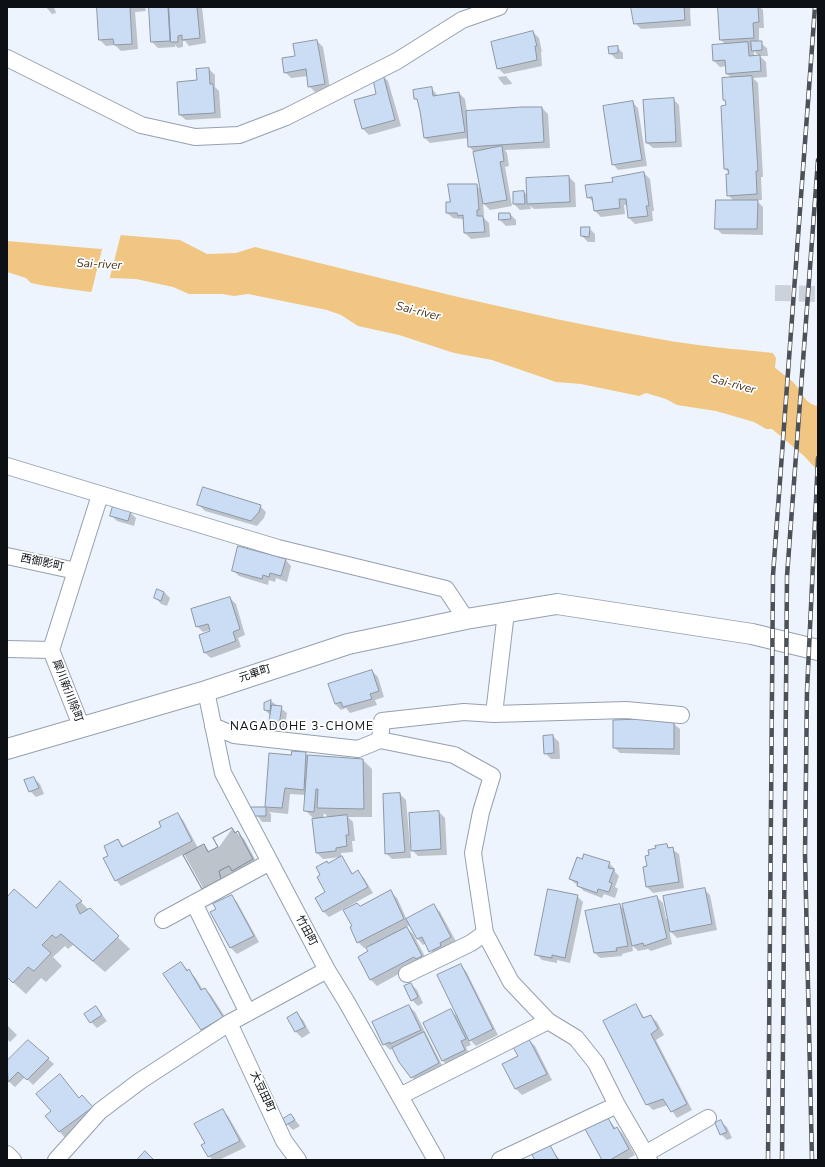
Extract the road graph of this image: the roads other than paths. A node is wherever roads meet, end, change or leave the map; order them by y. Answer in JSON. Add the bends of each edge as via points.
{"nodes":[{"id":1,"x":498,"y":7,"type":"edge"},
{"id":2,"x":7,"y":58,"type":"edge"},
{"id":3,"x":7,"y":466,"type":"edge"},
{"id":4,"x":100,"y":494,"type":"junction"},
{"id":5,"x":7,"y":556,"type":"edge"},
{"id":6,"x":76,"y":571,"type":"junction"},
{"id":7,"x":506,"y":612,"type":"junction"},
{"id":8,"x":466,"y":619,"type":"junction"},
{"id":9,"x":7,"y":649,"type":"edge"},
{"id":10,"x":51,"y":650,"type":"junction"},
{"id":11,"x":818,"y":650,"type":"edge"},
{"id":12,"x":206,"y":691,"type":"junction"},
{"id":13,"x":494,"y":714,"type":"junction"},
{"id":14,"x":681,"y":715,"type":"dead end"},
{"id":15,"x":213,"y":726,"type":"junction"},
{"id":16,"x":82,"y":728,"type":"junction"},
{"id":17,"x":380,"y":740,"type":"junction"},
{"id":18,"x":7,"y":749,"type":"edge"},
{"id":19,"x":270,"y":862,"type":"junction"},
{"id":20,"x":194,"y":903,"type":"junction"},
{"id":21,"x":163,"y":920,"type":"dead end"},
{"id":22,"x":485,"y":933,"type":"junction"},
{"id":23,"x":327,"y":970,"type":"junction"},
{"id":24,"x":407,"y":974,"type":"dead end"},
{"id":25,"x":248,"y":1013,"type":"junction"},
{"id":26,"x":548,"y":1021,"type":"junction"},
{"id":27,"x":229,"y":1023,"type":"junction"},
{"id":28,"x":400,"y":1096,"type":"junction"},
{"id":29,"x":617,"y":1105,"type":"junction"},
{"id":30,"x":708,"y":1118,"type":"dead end"},
{"id":31,"x":7,"y":1154,"type":"edge"},
{"id":32,"x":647,"y":1157,"type":"edge"},
{"id":33,"x":13,"y":1160,"type":"edge"},
{"id":34,"x":56,"y":1160,"type":"edge"},
{"id":35,"x":298,"y":1160,"type":"edge"},
{"id":36,"x":436,"y":1160,"type":"edge"},
{"id":37,"x":500,"y":1160,"type":"edge"}],
"edges":[{"from":1,"to":2,"type":"street","via":[[462,20],[397,61],[286,117],[239,135],[195,137],[141,125]]},
{"from":3,"to":4,"type":"street"},
{"from":4,"to":6,"type":"street"},
{"from":4,"to":8,"type":"street","via":[[278,548],[446,589]]},
{"from":5,"to":6,"type":"street","name":"西御影町"},
{"from":6,"to":10,"type":"street"},
{"from":7,"to":8,"type":"street","name":"元車町"},
{"from":7,"to":11,"type":"street","name":"元車町","via":[[557,604],[752,634]]},
{"from":7,"to":13,"type":"street"},
{"from":8,"to":12,"type":"street","name":"元車町","via":[[348,644]]},
{"from":9,"to":10,"type":"street","name":"犀川新川除町"},
{"from":10,"to":16,"type":"street","name":"犀川新川除町"},
{"from":12,"to":15,"type":"street","name":"竹田町"},
{"from":12,"to":16,"type":"street","name":"元車町"},
{"from":13,"to":14,"type":"street","via":[[626,710]]},
{"from":13,"to":17,"type":"street","via":[[464,712],[382,721]]},
{"from":15,"to":17,"type":"street","via":[[234,735],[358,748]]},
{"from":15,"to":19,"type":"street","name":"竹田町","via":[[223,773]]},
{"from":16,"to":18,"type":"street","name":"元車町"},
{"from":17,"to":22,"type":"street","via":[[454,755],[492,776],[481,812],[474,853]]},
{"from":19,"to":20,"type":"street"},
{"from":19,"to":23,"type":"street","name":"竹田町"},
{"from":20,"to":21,"type":"street"},
{"from":20,"to":25,"type":"street"},
{"from":22,"to":24,"type":"street","via":[[471,944]]},
{"from":22,"to":26,"type":"street","via":[[511,982]]},
{"from":23,"to":25,"type":"street"},
{"from":23,"to":28,"type":"street","name":"竹田町"},
{"from":25,"to":27,"type":"street"},
{"from":26,"to":28,"type":"street"},
{"from":26,"to":29,"type":"street","via":[[576,1038],[596,1063]]},
{"from":27,"to":34,"type":"street","via":[[100,1110]]},
{"from":27,"to":35,"type":"street","name":"大豆田町","via":[[284,1140]]},
{"from":28,"to":36,"type":"street","name":"竹田町"},
{"from":29,"to":32,"type":"street"},
{"from":29,"to":37,"type":"street"},
{"from":30,"to":32,"type":"street"},
{"from":31,"to":33,"type":"street"}]}
